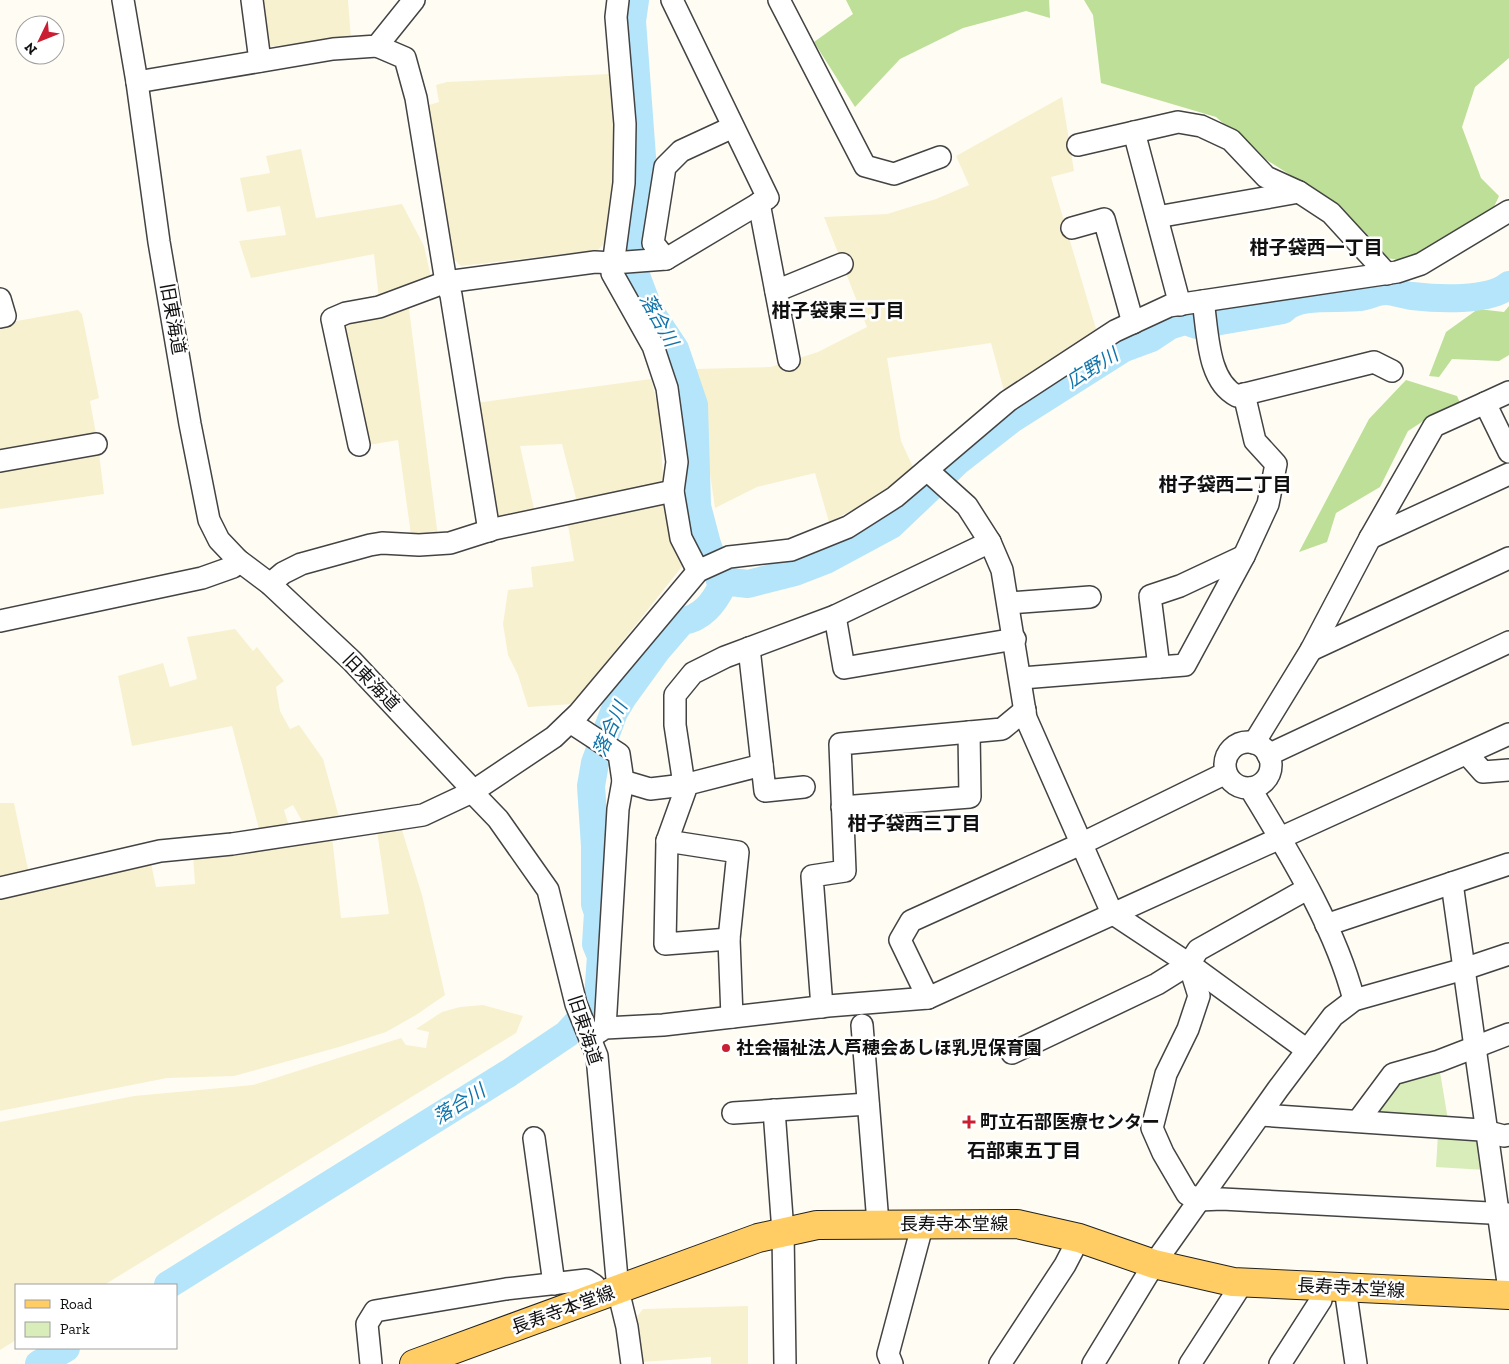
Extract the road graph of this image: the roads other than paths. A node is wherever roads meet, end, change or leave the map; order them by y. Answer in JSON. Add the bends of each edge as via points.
{"nodes":[{"id":1,"x":123,"y":0,"type":"edge"},
{"id":2,"x":252,"y":0,"type":"edge"},
{"id":3,"x":414,"y":0,"type":"edge"},
{"id":4,"x":618,"y":0,"type":"edge"},
{"id":5,"x":672,"y":0,"type":"edge"},
{"id":6,"x":779,"y":0,"type":"edge"},
{"id":7,"x":377,"y":46,"type":"junction"},
{"id":8,"x":260,"y":61,"type":"junction"},
{"id":9,"x":137,"y":82,"type":"junction"},
{"id":10,"x":733,"y":127,"type":"junction"},
{"id":11,"x":1134,"y":132,"type":"junction"},
{"id":12,"x":1078,"y":145,"type":"dead end"},
{"id":13,"x":940,"y":158,"type":"dead end"},
{"id":14,"x":1299,"y":192,"type":"junction"},
{"id":15,"x":759,"y":203,"type":"junction"},
{"id":16,"x":1509,"y":211,"type":"edge"},
{"id":17,"x":1157,"y":217,"type":"junction"},
{"id":18,"x":1072,"y":228,"type":"dead end"},
{"id":19,"x":666,"y":259,"type":"junction"},
{"id":20,"x":613,"y":263,"type":"junction"},
{"id":21,"x":842,"y":264,"type":"dead end"},
{"id":22,"x":1386,"y":274,"type":"junction"},
{"id":23,"x":446,"y":282,"type":"junction"},
{"id":24,"x":776,"y":291,"type":"junction"},
{"id":25,"x":0,"y":299,"type":"edge"},
{"id":26,"x":1203,"y":301,"type":"junction"},
{"id":27,"x":1180,"y":305,"type":"junction"},
{"id":28,"x":0,"y":317,"type":"edge"},
{"id":29,"x":1133,"y":323,"type":"junction"},
{"id":30,"x":789,"y":360,"type":"dead end"},
{"id":31,"x":1392,"y":371,"type":"dead end"},
{"id":32,"x":1509,"y":392,"type":"edge"},
{"id":33,"x":1244,"y":394,"type":"junction"},
{"id":34,"x":1485,"y":403,"type":"junction"},
{"id":35,"x":96,"y":444,"type":"dead end"},
{"id":36,"x":358,"y":444,"type":"dead end"},
{"id":37,"x":1509,"y":452,"type":"edge"},
{"id":38,"x":0,"y":461,"type":"edge"},
{"id":39,"x":927,"y":470,"type":"junction"},
{"id":40,"x":1509,"y":474,"type":"edge"},
{"id":41,"x":673,"y":491,"type":"junction"},
{"id":42,"x":489,"y":530,"type":"junction"},
{"id":43,"x":1370,"y":538,"type":"junction"},
{"id":44,"x":990,"y":542,"type":"junction"},
{"id":45,"x":1244,"y":556,"type":"junction"},
{"id":46,"x":1509,"y":558,"type":"edge"},
{"id":47,"x":238,"y":560,"type":"junction"},
{"id":48,"x":698,"y":571,"type":"junction"},
{"id":49,"x":270,"y":584,"type":"junction"},
{"id":50,"x":1090,"y":596,"type":"dead end"},
{"id":51,"x":1008,"y":603,"type":"junction"},
{"id":52,"x":835,"y":616,"type":"junction"},
{"id":53,"x":0,"y":621,"type":"edge"},
{"id":54,"x":1015,"y":639,"type":"junction"},
{"id":55,"x":1509,"y":642,"type":"edge"},
{"id":56,"x":749,"y":648,"type":"junction"},
{"id":57,"x":1311,"y":650,"type":"junction"},
{"id":58,"x":1160,"y":667,"type":"junction"},
{"id":59,"x":1022,"y":678,"type":"junction"},
{"id":60,"x":1025,"y":710,"type":"junction"},
{"id":61,"x":570,"y":722,"type":"junction"},
{"id":62,"x":968,"y":732,"type":"junction"},
{"id":63,"x":1509,"y":734,"type":"edge"},
{"id":64,"x":1261,"y":749,"type":"junction"},
{"id":65,"x":1467,"y":754,"type":"junction"},
{"id":66,"x":762,"y":765,"type":"junction"},
{"id":67,"x":1509,"y":770,"type":"edge"},
{"id":68,"x":1226,"y":773,"type":"junction"},
{"id":69,"x":623,"y":781,"type":"junction"},
{"id":70,"x":684,"y":785,"type":"junction"},
{"id":71,"x":804,"y":787,"type":"dead end"},
{"id":72,"x":1250,"y":788,"type":"junction"},
{"id":73,"x":472,"y":792,"type":"junction"},
{"id":74,"x":842,"y":807,"type":"junction"},
{"id":75,"x":1280,"y":838,"type":"junction"},
{"id":76,"x":668,"y":841,"type":"junction"},
{"id":77,"x":1083,"y":843,"type":"junction"},
{"id":78,"x":1509,"y":864,"type":"edge"},
{"id":79,"x":1452,"y":883,"type":"junction"},
{"id":80,"x":0,"y":888,"type":"edge"},
{"id":81,"x":1307,"y":889,"type":"junction"},
{"id":82,"x":1112,"y":913,"type":"junction"},
{"id":83,"x":1326,"y":925,"type":"junction"},
{"id":84,"x":729,"y":939,"type":"junction"},
{"id":85,"x":1509,"y":954,"type":"edge"},
{"id":86,"x":1189,"y":964,"type":"junction"},
{"id":87,"x":1464,"y":969,"type":"junction"},
{"id":88,"x":928,"y":998,"type":"junction"},
{"id":89,"x":1354,"y":1000,"type":"junction"},
{"id":90,"x":822,"y":1007,"type":"junction"},
{"id":91,"x":732,"y":1017,"type":"junction"},
{"id":92,"x":862,"y":1025,"type":"dead end"},
{"id":93,"x":594,"y":1032,"type":"junction"},
{"id":94,"x":1509,"y":1034,"type":"edge"},
{"id":95,"x":1475,"y":1045,"type":"junction"},
{"id":96,"x":1307,"y":1050,"type":"junction"},
{"id":97,"x":1012,"y":1053,"type":"dead end"},
{"id":98,"x":868,"y":1104,"type":"junction"},
{"id":99,"x":774,"y":1110,"type":"junction"},
{"id":100,"x":733,"y":1113,"type":"dead end"},
{"id":101,"x":1261,"y":1115,"type":"junction"},
{"id":102,"x":1358,"y":1121,"type":"junction"},
{"id":103,"x":1487,"y":1132,"type":"junction"},
{"id":104,"x":1509,"y":1135,"type":"edge"},
{"id":105,"x":534,"y":1138,"type":"dead end"},
{"id":106,"x":1199,"y":1200,"type":"junction"},
{"id":107,"x":1504,"y":1214,"type":"edge"},
{"id":108,"x":878,"y":1223,"type":"junction"},
{"id":109,"x":923,"y":1223,"type":"junction"},
{"id":110,"x":783,"y":1232,"type":"junction"},
{"id":111,"x":1078,"y":1238,"type":"junction"},
{"id":112,"x":1154,"y":1264,"type":"junction"},
{"id":113,"x":1243,"y":1282,"type":"junction"},
{"id":114,"x":554,"y":1284,"type":"junction"},
{"id":115,"x":1334,"y":1287,"type":"junction"},
{"id":116,"x":1509,"y":1290,"type":"edge"},
{"id":117,"x":608,"y":1294,"type":"junction"},
{"id":118,"x":1509,"y":1295,"type":"edge"},
{"id":119,"x":371,"y":1364,"type":"edge"},
{"id":120,"x":414,"y":1364,"type":"edge"},
{"id":121,"x":632,"y":1364,"type":"edge"},
{"id":122,"x":785,"y":1364,"type":"edge"},
{"id":123,"x":892,"y":1364,"type":"edge"},
{"id":124,"x":1000,"y":1364,"type":"edge"},
{"id":125,"x":1093,"y":1364,"type":"edge"},
{"id":126,"x":1190,"y":1364,"type":"edge"},
{"id":127,"x":1280,"y":1364,"type":"edge"},
{"id":128,"x":1356,"y":1364,"type":"edge"}],
"edges":[{"from":1,"to":9,"type":"street","name":"旧東海道"},
{"from":2,"to":8,"type":"street"},
{"from":3,"to":7,"type":"street"},
{"from":4,"to":20,"type":"street","via":[[616,17],[625,124],[624,183]]},
{"from":5,"to":10,"type":"street"},
{"from":6,"to":13,"type":"street","via":[[865,166],[894,174]]},
{"from":7,"to":8,"type":"street","via":[[333,49]]},
{"from":7,"to":23,"type":"street","via":[[405,58],[416,98]]},
{"from":8,"to":9,"type":"street"},
{"from":9,"to":47,"type":"street","name":"旧東海道","via":[[159,242],[209,520],[219,540]]},
{"from":10,"to":15,"type":"street","via":[[768,198]]},
{"from":10,"to":19,"type":"street","via":[[681,152],[665,167],[653,244]]},
{"from":11,"to":12,"type":"street"},
{"from":11,"to":14,"type":"street","via":[[1178,122],[1201,126],[1231,140],[1266,177]]},
{"from":11,"to":17,"type":"street"},
{"from":14,"to":17,"type":"street"},
{"from":14,"to":22,"type":"street","via":[[1331,213]]},
{"from":15,"to":19,"type":"street"},
{"from":15,"to":24,"type":"street"},
{"from":16,"to":22,"type":"street","via":[[1421,264]]},
{"from":17,"to":27,"type":"street"},
{"from":18,"to":29,"type":"street","via":[[1104,218]]},
{"from":19,"to":20,"type":"street"},
{"from":20,"to":23,"type":"street","via":[[595,262]]},
{"from":20,"to":41,"type":"street","via":[[612,273],[654,346],[667,388],[678,462]]},
{"from":21,"to":24,"type":"street"},
{"from":22,"to":26,"type":"street"},
{"from":23,"to":36,"type":"street","via":[[379,307],[346,313],[332,320]]},
{"from":23,"to":42,"type":"street"},
{"from":24,"to":30,"type":"street"},
{"from":25,"to":28,"type":"street","via":[[5,316]]},
{"from":26,"to":27,"type":"street"},
{"from":26,"to":33,"type":"street","via":[[1213,364],[1226,390],[1237,396]]},
{"from":27,"to":29,"type":"street","via":[[1169,306]]},
{"from":29,"to":39,"type":"street","via":[[1115,331],[1008,401]]},
{"from":31,"to":33,"type":"street","via":[[1374,362]]},
{"from":32,"to":34,"type":"street"},
{"from":33,"to":45,"type":"street","via":[[1255,441],[1276,464],[1268,504]]},
{"from":34,"to":37,"type":"street"},
{"from":34,"to":43,"type":"street","via":[[1434,426]]},
{"from":35,"to":38,"type":"street"},
{"from":39,"to":44,"type":"street","via":[[967,506]]},
{"from":39,"to":48,"type":"street","via":[[895,498],[848,527],[791,550],[729,557]]},
{"from":40,"to":43,"type":"street"},
{"from":41,"to":42,"type":"street"},
{"from":41,"to":48,"type":"street","via":[[681,538]]},
{"from":42,"to":49,"type":"street","via":[[450,542],[370,545],[301,564]]},
{"from":43,"to":57,"type":"street"},
{"from":44,"to":51,"type":"street","via":[[1002,570]]},
{"from":44,"to":52,"type":"street"},
{"from":45,"to":58,"type":"street","via":[[1185,665]]},
{"from":45,"to":58,"type":"street","via":[[1180,586],[1150,596]]},
{"from":46,"to":57,"type":"street"},
{"from":47,"to":49,"type":"street","name":"旧東海道"},
{"from":47,"to":53,"type":"street","via":[[233,566],[202,578]]},
{"from":48,"to":61,"type":"street"},
{"from":49,"to":73,"type":"street","name":"旧東海道","via":[[352,661]]},
{"from":50,"to":51,"type":"street"},
{"from":51,"to":54,"type":"street"},
{"from":52,"to":54,"type":"street","via":[[844,668]]},
{"from":52,"to":56,"type":"street"},
{"from":54,"to":59,"type":"street"},
{"from":55,"to":64,"type":"street"},
{"from":56,"to":66,"type":"street"},
{"from":56,"to":70,"type":"street","via":[[693,673],[675,695],[675,725]]},
{"from":57,"to":64,"type":"street"},
{"from":58,"to":59,"type":"street"},
{"from":59,"to":60,"type":"street"},
{"from":60,"to":62,"type":"street","via":[[1002,729]]},
{"from":60,"to":77,"type":"street"},
{"from":61,"to":69,"type":"street","via":[[619,754]]},
{"from":61,"to":73,"type":"street","via":[[554,737]]},
{"from":62,"to":74,"type":"street","via":[[840,744]]},
{"from":62,"to":74,"type":"street","via":[[970,797]]},
{"from":63,"to":65,"type":"street"},
{"from":64,"to":68,"type":"street","via":[[1247,742],[1234,746],[1226,758]]},
{"from":64,"to":72,"type":"street","via":[[1270,762],[1268,776],[1264,782]]},
{"from":65,"to":67,"type":"street","via":[[1483,772]]},
{"from":65,"to":75,"type":"street"},
{"from":66,"to":70,"type":"street"},
{"from":66,"to":71,"type":"street","via":[[765,792]]},
{"from":68,"to":72,"type":"street","via":[[1236,784]]},
{"from":68,"to":77,"type":"street"},
{"from":69,"to":70,"type":"street","via":[[650,789]]},
{"from":69,"to":93,"type":"street"},
{"from":70,"to":76,"type":"street","via":[[685,791]]},
{"from":72,"to":75,"type":"street"},
{"from":73,"to":80,"type":"street","via":[[423,815],[232,844],[160,851]]},
{"from":73,"to":93,"type":"street","name":"旧東海道","via":[[498,819],[548,890],[576,1004]]},
{"from":74,"to":90,"type":"street","via":[[845,872],[812,876]]},
{"from":75,"to":81,"type":"street"},
{"from":75,"to":82,"type":"street"},
{"from":76,"to":84,"type":"street","via":[[738,852]]},
{"from":76,"to":84,"type":"street","via":[[666,944]]},
{"from":77,"to":82,"type":"street"},
{"from":77,"to":88,"type":"street","via":[[911,921],[900,940]]},
{"from":78,"to":79,"type":"street"},
{"from":79,"to":83,"type":"street"},
{"from":79,"to":87,"type":"street"},
{"from":81,"to":83,"type":"street"},
{"from":81,"to":86,"type":"street","via":[[1198,950]]},
{"from":82,"to":86,"type":"street"},
{"from":82,"to":88,"type":"street"},
{"from":83,"to":89,"type":"street"},
{"from":84,"to":91,"type":"street"},
{"from":85,"to":87,"type":"street"},
{"from":86,"to":96,"type":"street"},
{"from":86,"to":97,"type":"street","via":[[1157,984]]},
{"from":86,"to":106,"type":"street","via":[[1200,996],[1166,1074],[1152,1128],[1187,1194]]},
{"from":87,"to":89,"type":"street"},
{"from":87,"to":95,"type":"street"},
{"from":88,"to":90,"type":"street"},
{"from":89,"to":96,"type":"street","via":[[1333,1016]]},
{"from":90,"to":91,"type":"street"},
{"from":91,"to":93,"type":"street"},
{"from":92,"to":98,"type":"street"},
{"from":93,"to":117,"type":"street","name":"旧東海道","via":[[602,1091]]},
{"from":94,"to":95,"type":"street"},
{"from":95,"to":102,"type":"street","via":[[1439,1061],[1393,1074]]},
{"from":95,"to":103,"type":"street"},
{"from":96,"to":101,"type":"street"},
{"from":98,"to":99,"type":"street"},
{"from":98,"to":108,"type":"street"},
{"from":99,"to":100,"type":"street"},
{"from":99,"to":110,"type":"street"},
{"from":101,"to":102,"type":"street"},
{"from":101,"to":106,"type":"street"},
{"from":102,"to":103,"type":"street"},
{"from":103,"to":104,"type":"street"},
{"from":103,"to":107,"type":"street"},
{"from":105,"to":114,"type":"street"},
{"from":106,"to":107,"type":"street"},
{"from":106,"to":112,"type":"street"},
{"from":107,"to":116,"type":"street"},
{"from":108,"to":109,"type":"main road","name":"長寿寺本堂線"},
{"from":108,"to":110,"type":"main road","name":"長寿寺本堂線","via":[[817,1225]]},
{"from":109,"to":111,"type":"main road","name":"長寿寺本堂線","via":[[1016,1224]]},
{"from":109,"to":123,"type":"street","via":[[888,1354]]},
{"from":110,"to":117,"type":"main road","name":"長寿寺本堂線","via":[[758,1238]]},
{"from":110,"to":122,"type":"street"},
{"from":111,"to":112,"type":"main road","name":"長寿寺本堂線"},
{"from":111,"to":124,"type":"street","via":[[1065,1265]]},
{"from":112,"to":113,"type":"main road","name":"長寿寺本堂線"},
{"from":112,"to":125,"type":"street"},
{"from":113,"to":115,"type":"main road","name":"長寿寺本堂線"},
{"from":113,"to":126,"type":"street"},
{"from":114,"to":117,"type":"street","via":[[586,1280]]},
{"from":114,"to":119,"type":"street","via":[[375,1311],[367,1324]]},
{"from":115,"to":118,"type":"main road","name":"長寿寺本堂線"},
{"from":115,"to":127,"type":"street","via":[[1321,1300]]},
{"from":115,"to":128,"type":"street"},
{"from":117,"to":120,"type":"main road","name":"長寿寺本堂線"},
{"from":117,"to":121,"type":"street","name":"旧東海道","via":[[627,1327]]}]}
